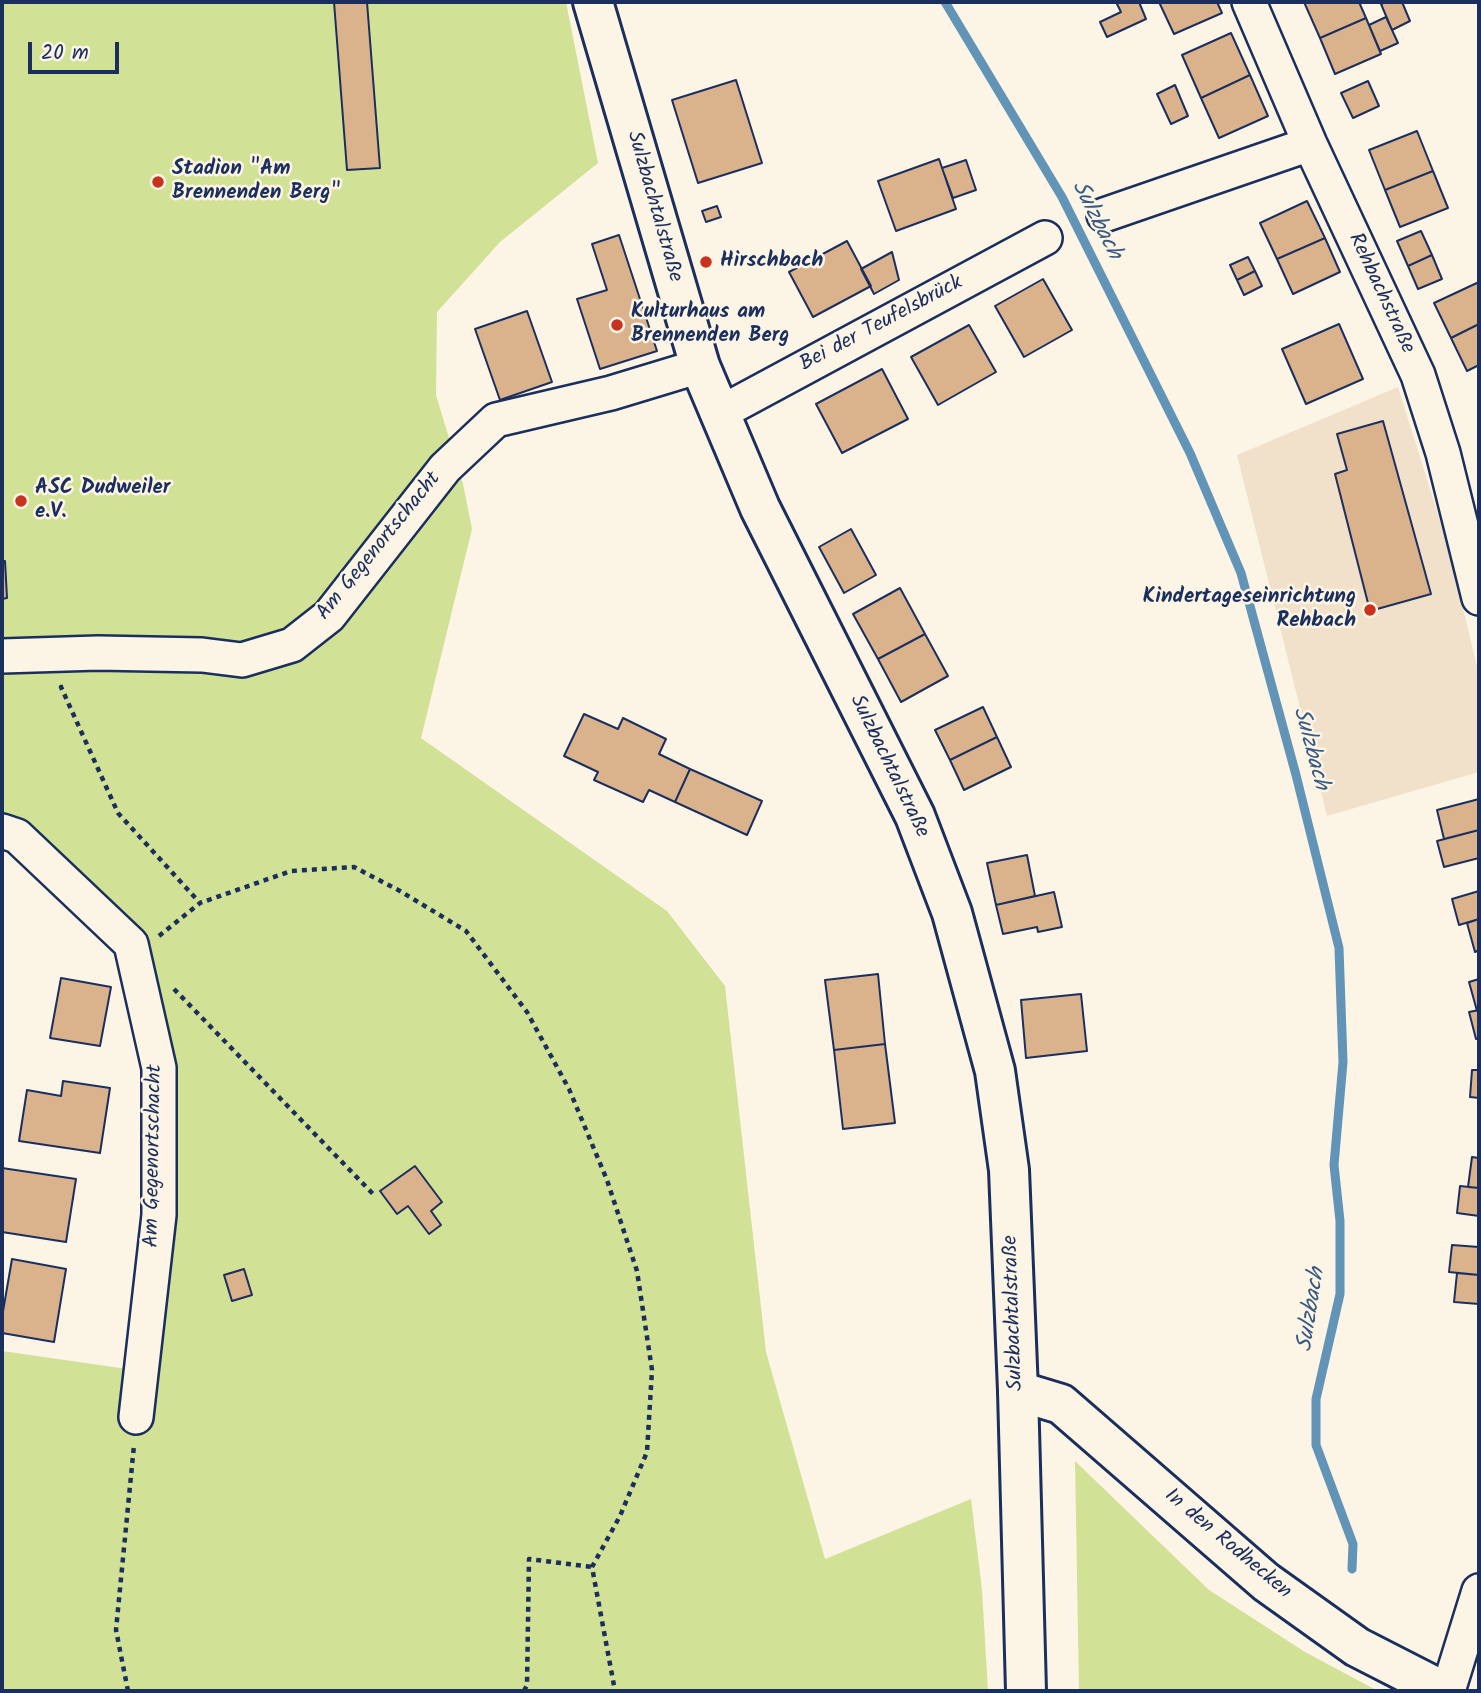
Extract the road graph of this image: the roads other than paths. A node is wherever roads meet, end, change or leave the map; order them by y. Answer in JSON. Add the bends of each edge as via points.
{"nodes":[{"id":1,"x":593,"y":2,"type":"edge"},
{"id":2,"x":1249,"y":2,"type":"edge"},
{"id":3,"x":1310,"y":144,"type":"junction"},
{"id":4,"x":1104,"y":215,"type":"dead end"},
{"id":5,"x":1045,"y":238,"type":"dead end"},
{"id":6,"x":700,"y":366,"type":"junction"},
{"id":7,"x":720,"y":413,"type":"junction"},
{"id":8,"x":1479,"y":598,"type":"edge"},
{"id":9,"x":2,"y":656,"type":"edge"},
{"id":10,"x":2,"y":831,"type":"edge"},
{"id":11,"x":1018,"y":1391,"type":"junction"},
{"id":12,"x":136,"y":1417,"type":"road end"},
{"id":13,"x":1479,"y":1591,"type":"edge"},
{"id":14,"x":1026,"y":1691,"type":"edge"},
{"id":15,"x":1446,"y":1691,"type":"edge"}],
"edges":[{"from":1,"to":6,"type":"main road","name":"Sulzbachtalstraße"},
{"from":2,"to":3,"type":"street","name":"Rehbachstraße"},
{"from":3,"to":4,"type":"street"},
{"from":3,"to":8,"type":"street","name":"Rehbachstraße","via":[[1418,375],[1443,453]]},
{"from":5,"to":7,"type":"street","name":"Bei der Teufelsbrück"},
{"from":6,"to":7,"type":"main road","name":"Sulzbachtalstraße"},
{"from":6,"to":9,"type":"street","name":"Am Gegenortschacht","via":[[496,420],[445,468],[329,616],[292,645],[242,660],[111,653]]},
{"from":7,"to":11,"type":"main road","name":"Sulzbachtalstraße","via":[[760,508],[915,817],[953,913],[997,1083],[1009,1170]]},
{"from":10,"to":12,"type":"street","name":"Am Gegenortschacht","via":[[17,836],[131,944],[159,1068],[159,1215]]},
{"from":11,"to":14,"type":"main road","name":"Sulzbachtalstraße"},
{"from":11,"to":15,"type":"main road","name":"In den Rodhecken","via":[[1061,1404],[1266,1582],[1357,1647]]},
{"from":13,"to":15,"type":"street"}]}
